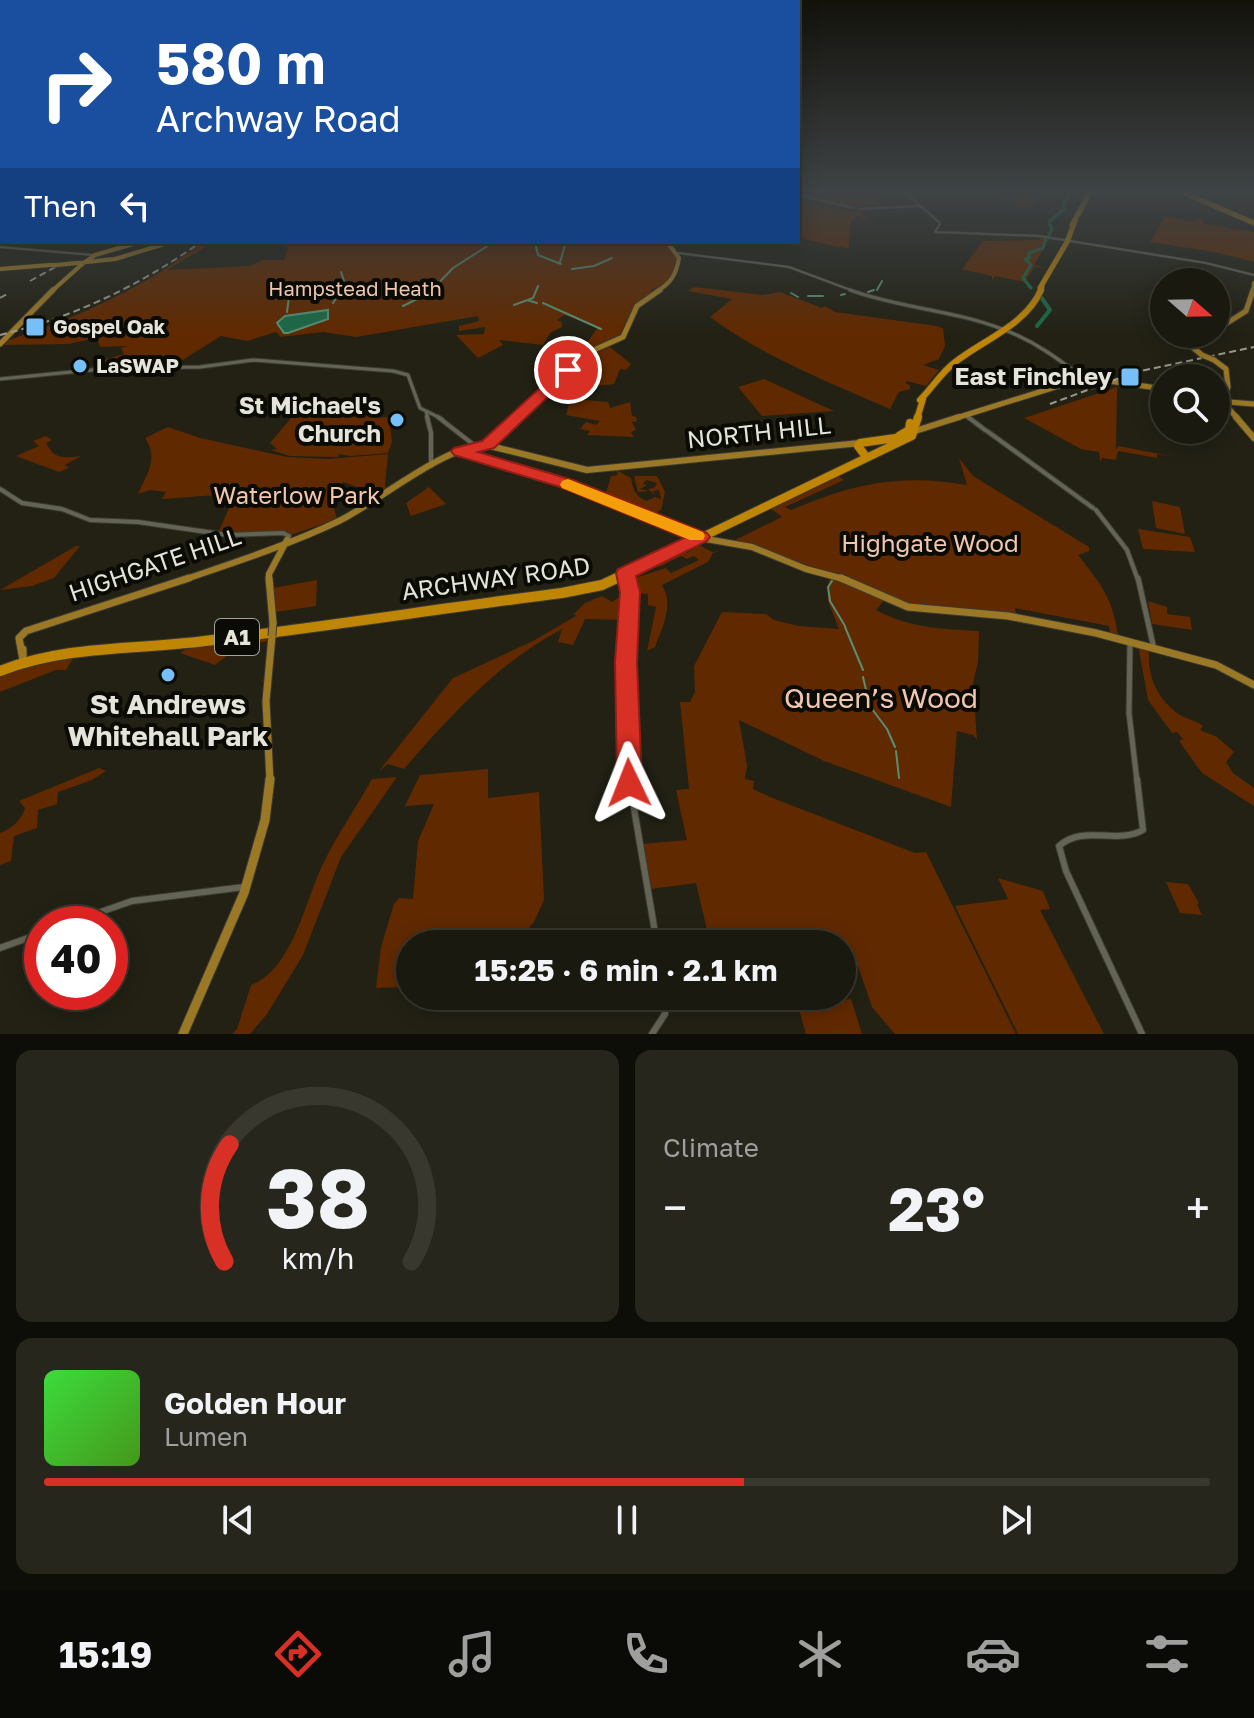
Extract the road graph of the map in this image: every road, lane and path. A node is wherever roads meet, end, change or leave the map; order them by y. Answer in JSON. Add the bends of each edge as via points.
{"nodes":[{"id":1,"x":1044,"y":237,"type":"edge"},
{"id":2,"x":1068,"y":237,"type":"edge"},
{"id":3,"x":1066,"y":241,"type":"junction"},
{"id":4,"x":133,"y":244,"type":"edge"},
{"id":5,"x":166,"y":244,"type":"edge"},
{"id":6,"x":669,"y":244,"type":"edge"},
{"id":7,"x":0,"y":247,"type":"edge"},
{"id":8,"x":678,"y":253,"type":"junction"},
{"id":9,"x":93,"y":255,"type":"junction"},
{"id":10,"x":80,"y":266,"type":"junction"},
{"id":11,"x":0,"y":270,"type":"edge"},
{"id":12,"x":1254,"y":275,"type":"edge"},
{"id":13,"x":1254,"y":283,"type":"edge"},
{"id":14,"x":1254,"y":300,"type":"edge"},
{"id":15,"x":1230,"y":322,"type":"edge"},
{"id":16,"x":1002,"y":329,"type":"junction"},
{"id":17,"x":0,"y":344,"type":"edge"},
{"id":18,"x":1193,"y":348,"type":"edge"},
{"id":19,"x":1219,"y":364,"type":"edge"},
{"id":20,"x":0,"y":379,"type":"edge"},
{"id":21,"x":1087,"y":381,"type":"junction"},
{"id":22,"x":1150,"y":387,"type":"edge"},
{"id":23,"x":923,"y":399,"type":"junction"},
{"id":24,"x":1230,"y":402,"type":"edge"},
{"id":25,"x":1254,"y":404,"type":"edge"},
{"id":26,"x":426,"y":411,"type":"junction"},
{"id":27,"x":1230,"y":413,"type":"edge"},
{"id":28,"x":966,"y":416,"type":"junction"},
{"id":29,"x":912,"y":433,"type":"junction"},
{"id":30,"x":1254,"y":438,"type":"edge"},
{"id":31,"x":857,"y":444,"type":"junction"},
{"id":32,"x":474,"y":445,"type":"junction"},
{"id":33,"x":488,"y":445,"type":"junction"},
{"id":34,"x":459,"y":451,"type":"junction"},
{"id":35,"x":866,"y":457,"type":"junction"},
{"id":36,"x":432,"y":464,"type":"junction"},
{"id":37,"x":0,"y":489,"type":"edge"},
{"id":38,"x":700,"y":537,"type":"junction"},
{"id":39,"x":287,"y":540,"type":"junction"},
{"id":40,"x":625,"y":573,"type":"junction"},
{"id":41,"x":384,"y":616,"type":"junction"},
{"id":42,"x":1130,"y":642,"type":"junction"},
{"id":43,"x":145,"y":644,"type":"junction"},
{"id":44,"x":1154,"y":649,"type":"junction"},
{"id":45,"x":24,"y":650,"type":"junction"},
{"id":46,"x":0,"y":669,"type":"edge"},
{"id":47,"x":1254,"y":685,"type":"edge"},
{"id":48,"x":246,"y":887,"type":"junction"},
{"id":49,"x":118,"y":906,"type":"edge"},
{"id":50,"x":655,"y":930,"type":"edge"},
{"id":51,"x":24,"y":939,"type":"edge"},
{"id":52,"x":0,"y":948,"type":"edge"},
{"id":53,"x":665,"y":1010,"type":"edge"},
{"id":54,"x":183,"y":1034,"type":"edge"},
{"id":55,"x":652,"y":1034,"type":"edge"},
{"id":56,"x":1142,"y":1034,"type":"edge"}],
"edges":[{"from":1,"to":3,"type":"street"},
{"from":2,"to":3,"type":"highway"},
{"from":3,"to":12,"type":"street"},
{"from":3,"to":16,"type":"highway","via":[[1035,299]]},
{"from":4,"to":9,"type":"main road"},
{"from":5,"to":10,"type":"main road"},
{"from":6,"to":8,"type":"main road"},
{"from":7,"to":9,"type":"street"},
{"from":8,"to":16,"type":"street","via":[[789,267],[873,298]]},
{"from":8,"to":33,"type":"main road","via":[[672,282],[637,305],[623,337],[587,353]]},
{"from":9,"to":10,"type":"main road"},
{"from":10,"to":11,"type":"main road","bridge":true},
{"from":10,"to":17,"type":"main road"},
{"from":13,"to":14,"type":"main road"},
{"from":14,"to":15,"type":"main road","via":[[1247,312]]},
{"from":16,"to":21,"type":"street","via":[[1048,350]]},
{"from":16,"to":23,"type":"highway","via":[[947,368]]},
{"from":18,"to":19,"type":"main road","bridge":true},
{"from":20,"to":26,"type":"street","via":[[258,360],[402,372]]},
{"from":21,"to":22,"type":"main road"},
{"from":21,"to":28,"type":"main road","via":[[1038,390]]},
{"from":23,"to":29,"type":"highway"},
{"from":23,"to":29,"type":"highway","via":[[913,413]]},
{"from":24,"to":25,"type":"main road"},
{"from":26,"to":32,"type":"street"},
{"from":26,"to":36,"type":"street"},
{"from":27,"to":30,"type":"main road"},
{"from":28,"to":29,"type":"main road"},
{"from":28,"to":44,"type":"street","via":[[1095,509],[1136,569]]},
{"from":29,"to":31,"type":"highway","name":"NORTH HILL"},
{"from":29,"to":35,"type":"highway","name":"ARCHWAY ROAD","number":"A1"},
{"from":31,"to":33,"type":"main road","name":"NORTH HILL","via":[[609,469],[572,469]]},
{"from":31,"to":35,"type":"highway"},
{"from":32,"to":33,"type":"main road","name":"NORTH HILL"},
{"from":32,"to":34,"type":"main road","name":"HIGHGATE HILL"},
{"from":34,"to":36,"type":"main road","name":"HIGHGATE HILL"},
{"from":34,"to":38,"type":"main road","via":[[559,481]]},
{"from":35,"to":38,"type":"highway","name":"ARCHWAY ROAD","number":"A1"},
{"from":36,"to":39,"type":"main road","name":"HIGHGATE HILL","via":[[339,521]]},
{"from":37,"to":39,"type":"street","via":[[22,503],[85,519],[215,534],[283,533]]},
{"from":38,"to":40,"type":"highway","name":"ARCHWAY ROAD","number":"A1"},
{"from":38,"to":42,"type":"main road","via":[[752,547],[916,609],[1008,616]]},
{"from":39,"to":45,"type":"main road","name":"HIGHGATE HILL","via":[[36,628],[24,635]]},
{"from":39,"to":48,"type":"main road","bridge":true,"via":[[269,574],[273,623],[266,701],[271,791]]},
{"from":40,"to":41,"type":"highway","name":"ARCHWAY ROAD","number":"A1","via":[[602,585],[562,593]]},
{"from":40,"to":50,"type":"street","via":[[630,592],[629,783]]},
{"from":41,"to":43,"type":"highway","name":"ARCHWAY ROAD","number":"A1"},
{"from":41,"to":43,"type":"highway","name":"ARCHWAY ROAD","number":"A1","via":[[356,615]]},
{"from":42,"to":44,"type":"main road"},
{"from":42,"to":56,"type":"street","via":[[1129,713],[1143,830],[1131,836],[1075,835],[1059,846]]},
{"from":43,"to":45,"type":"highway","name":"ARCHWAY ROAD","number":"A1"},
{"from":43,"to":45,"type":"highway","name":"ARCHWAY ROAD","number":"A1","via":[[54,654]]},
{"from":44,"to":47,"type":"main road","via":[[1224,668]]},
{"from":45,"to":46,"type":"highway","name":"ARCHWAY ROAD","number":"A1"},
{"from":48,"to":49,"type":"street"},
{"from":48,"to":54,"type":"main road"},
{"from":51,"to":52,"type":"street"},
{"from":53,"to":55,"type":"street"}]}
